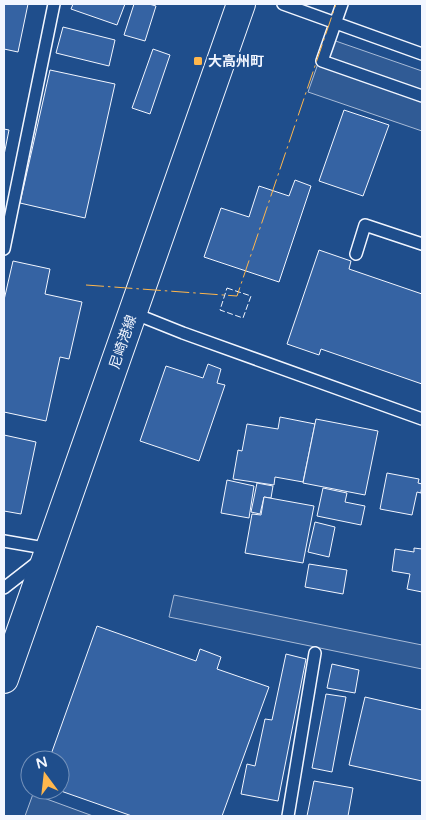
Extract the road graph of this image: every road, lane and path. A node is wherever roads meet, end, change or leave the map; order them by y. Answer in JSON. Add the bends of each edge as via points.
{"nodes":[{"id":1,"x":54,"y":4,"type":"edge"},
{"id":2,"x":241,"y":4,"type":"edge"},
{"id":3,"x":283,"y":4,"type":"edge"},
{"id":4,"x":342,"y":4,"type":"edge"},
{"id":5,"x":336,"y":23,"type":"junction"},
{"id":6,"x":422,"y":54,"type":"edge"},
{"id":7,"x":422,"y":96,"type":"edge"},
{"id":8,"x":422,"y":244,"type":"edge"},
{"id":9,"x":4,"y":249,"type":"edge"},
{"id":10,"x":356,"y":254,"type":"dead end"},
{"id":11,"x":133,"y":313,"type":"junction"},
{"id":12,"x":422,"y":419,"type":"edge"},
{"id":13,"x":4,"y":541,"type":"edge"},
{"id":14,"x":49,"y":552,"type":"junction"},
{"id":15,"x":4,"y":588,"type":"edge"},
{"id":16,"x":315,"y":653,"type":"dead end"},
{"id":17,"x":4,"y":680,"type":"edge"},
{"id":18,"x":288,"y":816,"type":"edge"}],
"edges":[{"from":1,"to":9,"type":"lane"},
{"from":2,"to":11,"type":"main road","name":"尼崎港線"},
{"from":3,"to":5,"type":"lane"},
{"from":4,"to":5,"type":"lane"},
{"from":5,"to":6,"type":"lane"},
{"from":5,"to":7,"type":"lane","via":[[322,61]]},
{"from":8,"to":10,"type":"lane","via":[[365,225]]},
{"from":11,"to":12,"type":"lane"},
{"from":11,"to":14,"type":"main road","name":"尼崎港線"},
{"from":13,"to":14,"type":"lane"},
{"from":14,"to":15,"type":"lane"},
{"from":14,"to":17,"type":"main road","name":"尼崎港線"},
{"from":16,"to":18,"type":"lane"}]}
